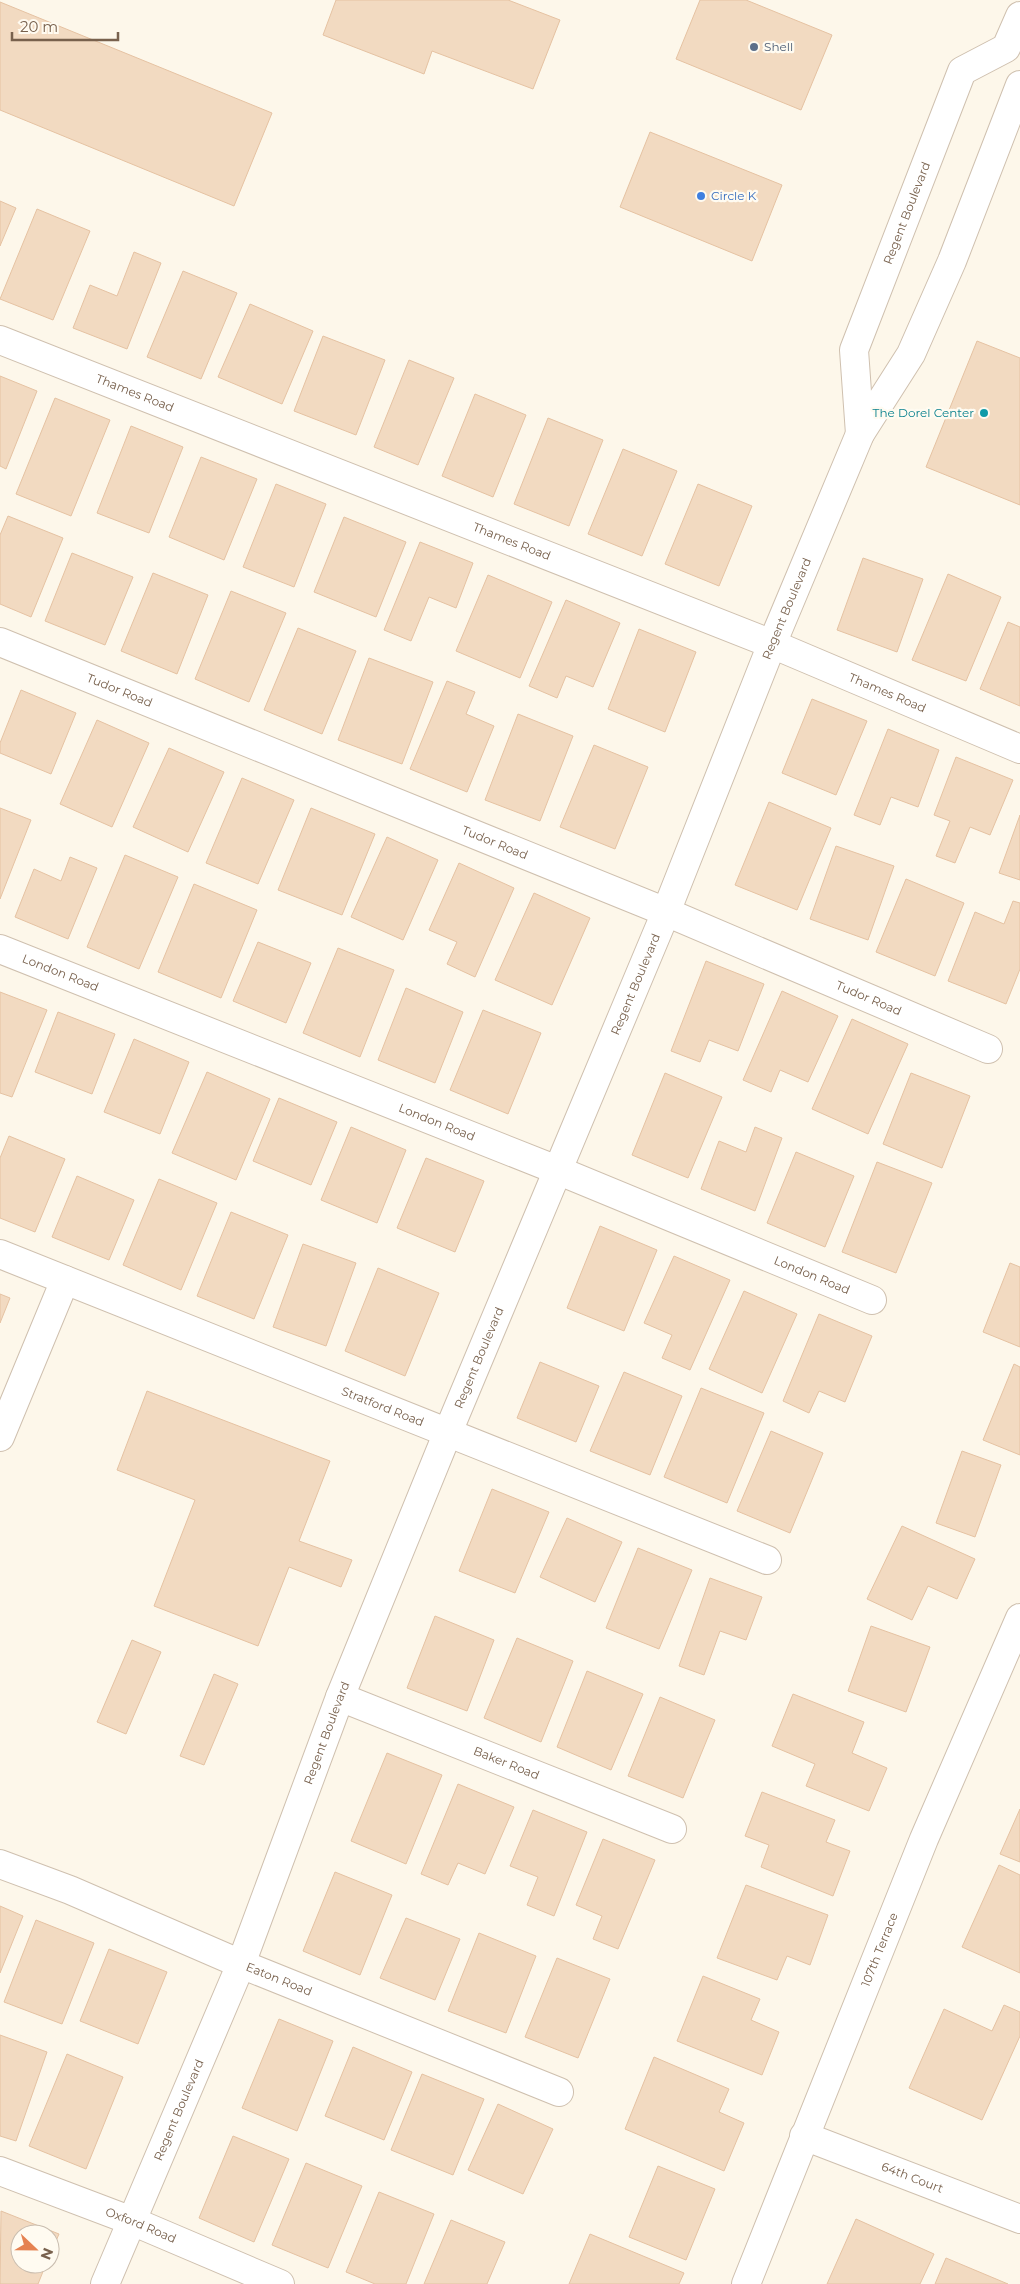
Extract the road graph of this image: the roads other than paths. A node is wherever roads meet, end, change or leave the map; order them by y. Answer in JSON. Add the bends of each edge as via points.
{"nodes":[{"id":1,"x":1020,"y":16,"type":"edge"},
{"id":2,"x":1006,"y":48,"type":"junction"},
{"id":3,"x":1020,"y":80,"type":"edge"},
{"id":4,"x":1020,"y":85,"type":"edge"},
{"id":5,"x":0,"y":340,"type":"edge"},
{"id":6,"x":860,"y":434,"type":"junction"},
{"id":7,"x":0,"y":642,"type":"edge"},
{"id":8,"x":772,"y":644,"type":"junction"},
{"id":9,"x":1020,"y":749,"type":"edge"},
{"id":10,"x":666,"y":912,"type":"junction"},
{"id":11,"x":0,"y":949,"type":"edge"},
{"id":12,"x":988,"y":1049,"type":"dead end"},
{"id":13,"x":558,"y":1170,"type":"junction"},
{"id":14,"x":0,"y":1254,"type":"edge"},
{"id":15,"x":65,"y":1280,"type":"junction"},
{"id":16,"x":872,"y":1300,"type":"dead end"},
{"id":17,"x":448,"y":1432,"type":"junction"},
{"id":18,"x":0,"y":1437,"type":"edge"},
{"id":19,"x":766,"y":1560,"type":"dead end"},
{"id":20,"x":1020,"y":1618,"type":"edge"},
{"id":21,"x":340,"y":1697,"type":"junction"},
{"id":22,"x":672,"y":1829,"type":"dead end"},
{"id":23,"x":0,"y":1864,"type":"edge"},
{"id":24,"x":241,"y":1964,"type":"junction"},
{"id":25,"x":559,"y":2092,"type":"dead end"},
{"id":26,"x":804,"y":2136,"type":"junction"},
{"id":27,"x":0,"y":2171,"type":"edge"},
{"id":28,"x":1020,"y":2219,"type":"edge"},
{"id":29,"x":132,"y":2221,"type":"junction"},
{"id":30,"x":105,"y":2284,"type":"edge"},
{"id":31,"x":280,"y":2284,"type":"edge"},
{"id":32,"x":746,"y":2284,"type":"edge"}],
"edges":[{"from":1,"to":2,"type":"street"},
{"from":2,"to":3,"type":"street"},
{"from":2,"to":6,"type":"street","name":"Regent Boulevard","via":[[962,71],[854,350]]},
{"from":4,"to":6,"type":"street","name":"Regent Boulevard","via":[[952,261],[911,354]]},
{"from":5,"to":8,"type":"street","name":"Thames Road"},
{"from":6,"to":8,"type":"street","name":"Regent Boulevard"},
{"from":7,"to":10,"type":"street","name":"Tudor Road"},
{"from":8,"to":9,"type":"street","name":"Thames Road"},
{"from":8,"to":10,"type":"street","name":"Regent Boulevard"},
{"from":10,"to":12,"type":"street","name":"Tudor Road"},
{"from":10,"to":13,"type":"street","name":"Regent Boulevard"},
{"from":11,"to":13,"type":"street","name":"London Road"},
{"from":13,"to":16,"type":"street","name":"London Road"},
{"from":13,"to":17,"type":"street","name":"Regent Boulevard"},
{"from":14,"to":15,"type":"street","name":"Stratford Road"},
{"from":15,"to":17,"type":"street","name":"Stratford Road"},
{"from":15,"to":18,"type":"street"},
{"from":17,"to":19,"type":"street","name":"Stratford Road"},
{"from":17,"to":21,"type":"street","name":"Regent Boulevard"},
{"from":20,"to":26,"type":"street","name":"107th Terrace","via":[[924,1840]]},
{"from":21,"to":22,"type":"street","name":"Baker Road"},
{"from":21,"to":24,"type":"street","name":"Regent Boulevard"},
{"from":23,"to":24,"type":"street","name":"Eaton Road","via":[[70,1890]]},
{"from":24,"to":25,"type":"street","name":"Eaton Road"},
{"from":24,"to":29,"type":"street","name":"Regent Boulevard"},
{"from":26,"to":28,"type":"street","name":"64th Court"},
{"from":26,"to":32,"type":"street","name":"107th Terrace"},
{"from":27,"to":29,"type":"street","name":"Oxford Road"},
{"from":29,"to":30,"type":"street","name":"Regent Boulevard"},
{"from":29,"to":31,"type":"street","name":"Oxford Road"}]}
